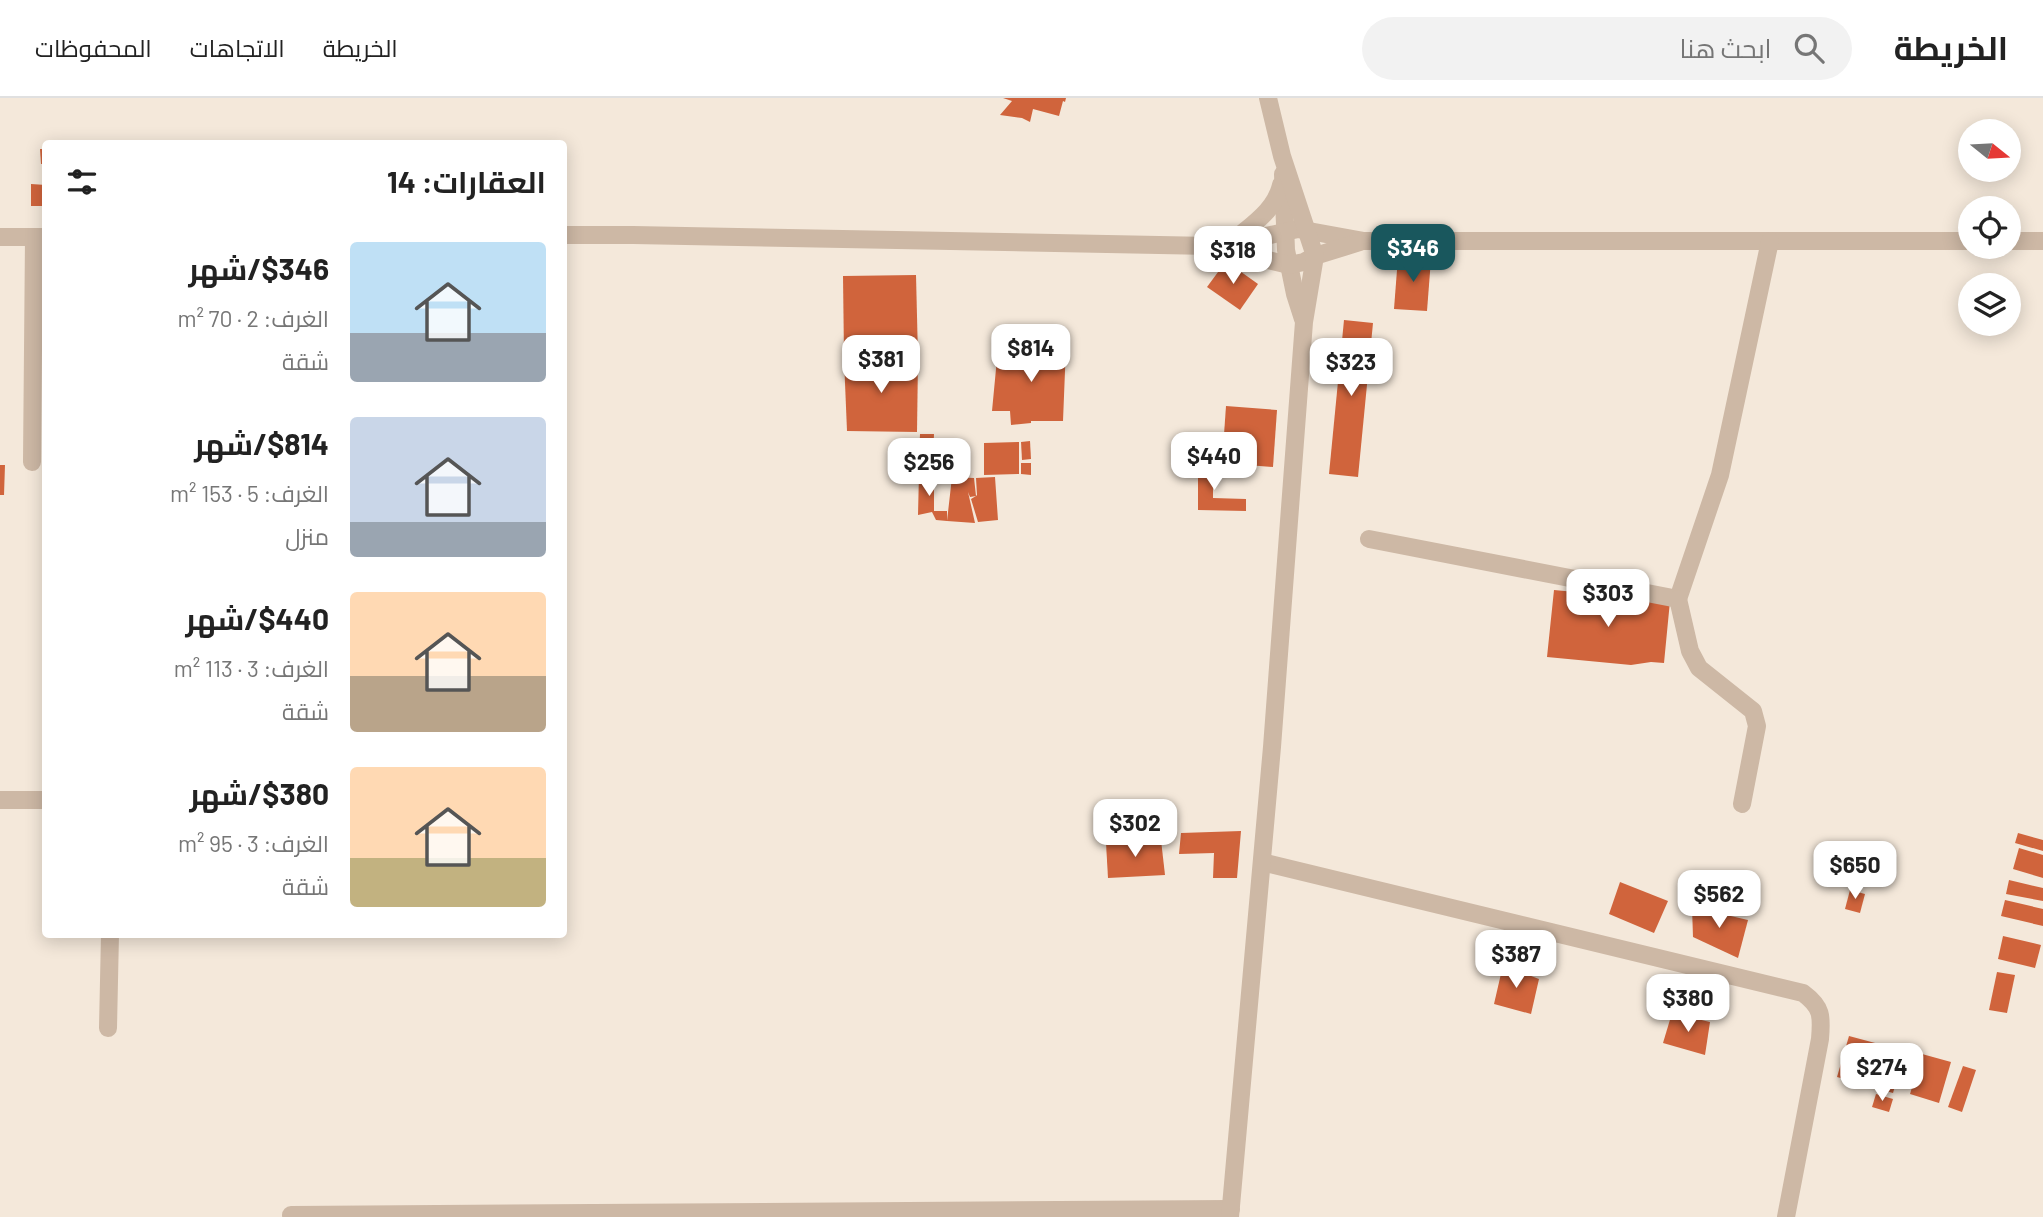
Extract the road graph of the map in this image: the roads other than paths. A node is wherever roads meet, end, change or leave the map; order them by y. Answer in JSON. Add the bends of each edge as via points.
{"nodes":[{"id":1,"x":1268,"y":98,"type":"edge"},
{"id":2,"x":1282,"y":156,"type":"junction"},
{"id":3,"x":1283,"y":178,"type":"junction"},
{"id":4,"x":1285,"y":231,"type":"junction"},
{"id":5,"x":1308,"y":231,"type":"junction"},
{"id":6,"x":567,"y":235,"type":"edge"},
{"id":7,"x":0,"y":237,"type":"edge"},
{"id":8,"x":40,"y":237,"type":"edge"},
{"id":9,"x":1364,"y":241,"type":"junction"},
{"id":10,"x":1770,"y":241,"type":"junction"},
{"id":11,"x":1958,"y":241,"type":"edge"},
{"id":12,"x":2021,"y":241,"type":"edge"},
{"id":13,"x":2043,"y":241,"type":"edge"},
{"id":14,"x":1229,"y":244,"type":"junction"},
{"id":15,"x":1211,"y":246,"type":"junction"},
{"id":16,"x":1315,"y":256,"type":"junction"},
{"id":17,"x":1289,"y":265,"type":"junction"},
{"id":18,"x":1304,"y":322,"type":"junction"},
{"id":19,"x":32,"y":462,"type":"dead end"},
{"id":20,"x":1369,"y":539,"type":"dead end"},
{"id":21,"x":1678,"y":600,"type":"junction"},
{"id":22,"x":0,"y":800,"type":"edge"},
{"id":23,"x":42,"y":800,"type":"edge"},
{"id":24,"x":1742,"y":804,"type":"dead end"},
{"id":25,"x":1262,"y":862,"type":"junction"},
{"id":26,"x":110,"y":938,"type":"edge"},
{"id":27,"x":108,"y":1028,"type":"dead end"},
{"id":28,"x":1230,"y":1213,"type":"edge"},
{"id":29,"x":291,"y":1215,"type":"edge"},
{"id":30,"x":489,"y":1215,"type":"edge"},
{"id":31,"x":1786,"y":1217,"type":"edge"}],
"edges":[{"from":1,"to":2,"type":"street"},
{"from":2,"to":3,"type":"street"},
{"from":2,"to":5,"type":"street"},
{"from":3,"to":4,"type":"street"},
{"from":3,"to":14,"type":"street","via":[[1274,203]]},
{"from":4,"to":5,"type":"street"},
{"from":4,"to":14,"type":"street"},
{"from":4,"to":17,"type":"street"},
{"from":5,"to":9,"type":"street"},
{"from":5,"to":16,"type":"street"},
{"from":6,"to":15,"type":"street"},
{"from":7,"to":8,"type":"street"},
{"from":8,"to":19,"type":"street"},
{"from":9,"to":10,"type":"street"},
{"from":9,"to":16,"type":"street"},
{"from":10,"to":11,"type":"street"},
{"from":10,"to":21,"type":"street","via":[[1720,475]]},
{"from":12,"to":13,"type":"street"},
{"from":14,"to":15,"type":"street"},
{"from":15,"to":17,"type":"street"},
{"from":16,"to":17,"type":"street"},
{"from":16,"to":18,"type":"street"},
{"from":17,"to":18,"type":"street"},
{"from":18,"to":25,"type":"street"},
{"from":20,"to":21,"type":"street"},
{"from":21,"to":24,"type":"street","via":[[1690,651],[1699,668],[1756,718]]},
{"from":22,"to":23,"type":"street"},
{"from":25,"to":28,"type":"street"},
{"from":25,"to":31,"type":"street","via":[[1803,993],[1816,1003],[1822,1023]]},
{"from":26,"to":27,"type":"street"},
{"from":28,"to":30,"type":"street"},
{"from":29,"to":30,"type":"street"}]}
